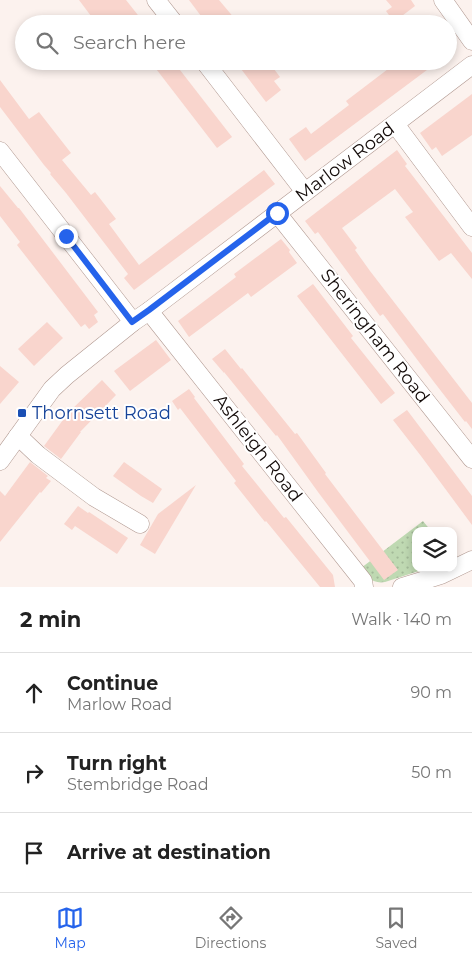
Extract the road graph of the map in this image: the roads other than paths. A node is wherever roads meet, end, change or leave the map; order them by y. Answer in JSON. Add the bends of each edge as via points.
{"nodes":[{"id":1,"x":156,"y":0,"type":"edge"},
{"id":2,"x":443,"y":0,"type":"edge"},
{"id":3,"x":168,"y":15,"type":"edge"},
{"id":4,"x":454,"y":15,"type":"edge"},
{"id":5,"x":457,"y":20,"type":"edge"},
{"id":6,"x":472,"y":41,"type":"edge"},
{"id":7,"x":472,"y":65,"type":"edge"},
{"id":8,"x":211,"y":70,"type":"edge"},
{"id":9,"x":395,"y":124,"type":"junction"},
{"id":10,"x":0,"y":151,"type":"edge"},
{"id":11,"x":305,"y":192,"type":"junction"},
{"id":12,"x":277,"y":213,"type":"junction"},
{"id":13,"x":472,"y":227,"type":"edge"},
{"id":14,"x":149,"y":310,"type":"junction"},
{"id":15,"x":132,"y":322,"type":"junction"},
{"id":16,"x":10,"y":439,"type":"edge"},
{"id":17,"x":472,"y":459,"type":"edge"},
{"id":18,"x":0,"y":461,"type":"edge"},
{"id":19,"x":140,"y":524,"type":"dead end"},
{"id":20,"x":472,"y":560,"type":"edge"},
{"id":21,"x":364,"y":587,"type":"edge"},
{"id":22,"x":402,"y":587,"type":"edge"}],
"edges":[{"from":1,"to":3,"type":"street"},
{"from":2,"to":4,"type":"street"},
{"from":5,"to":6,"type":"street"},
{"from":7,"to":9,"type":"street","name":"Marlow Road"},
{"from":8,"to":11,"type":"street"},
{"from":9,"to":11,"type":"street","name":"Marlow Road"},
{"from":9,"to":13,"type":"street"},
{"from":10,"to":15,"type":"street"},
{"from":11,"to":12,"type":"street","name":"Marlow Road"},
{"from":12,"to":14,"type":"street","name":"Marlow Road"},
{"from":12,"to":17,"type":"street","name":"Sheringham Road"},
{"from":14,"to":15,"type":"street","name":"Marlow Road"},
{"from":14,"to":21,"type":"street","name":"Ashleigh Road","via":[[363,581]]},
{"from":15,"to":16,"type":"street","name":"Marlow Road","via":[[67,374]]},
{"from":16,"to":18,"type":"street","name":"Marlow Road"},
{"from":16,"to":19,"type":"street","via":[[38,455],[94,497]]},
{"from":20,"to":22,"type":"street","via":[[441,575]]}]}
